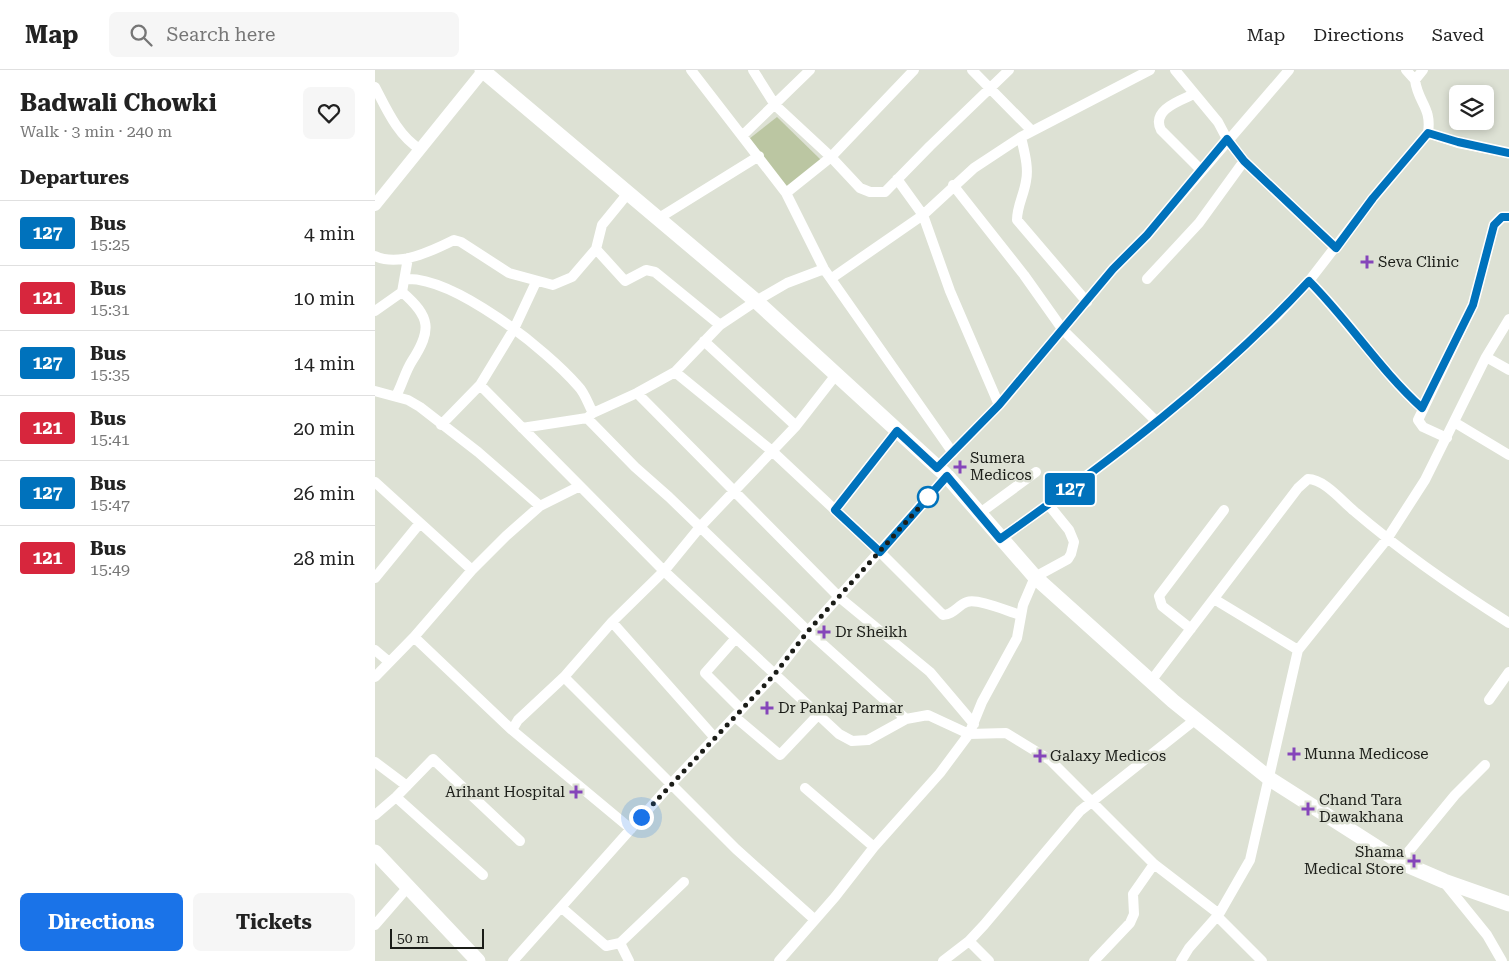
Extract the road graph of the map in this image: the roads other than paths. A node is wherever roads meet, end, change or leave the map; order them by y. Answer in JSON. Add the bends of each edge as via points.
{"nodes":[{"id":1,"x":483,"y":70,"type":"edge"},
{"id":2,"x":691,"y":70,"type":"edge"},
{"id":3,"x":753,"y":70,"type":"edge"},
{"id":4,"x":810,"y":70,"type":"edge"},
{"id":5,"x":914,"y":70,"type":"edge"},
{"id":6,"x":972,"y":70,"type":"edge"},
{"id":7,"x":1009,"y":70,"type":"edge"},
{"id":8,"x":1175,"y":70,"type":"edge"},
{"id":9,"x":1289,"y":70,"type":"edge"},
{"id":10,"x":1406,"y":70,"type":"edge"},
{"id":11,"x":1423,"y":70,"type":"edge"},
{"id":12,"x":1146,"y":71,"type":"edge"},
{"id":13,"x":1415,"y":80,"type":"junction"},
{"id":14,"x":989,"y":86,"type":"junction"},
{"id":15,"x":375,"y":87,"type":"edge"},
{"id":16,"x":1193,"y":94,"type":"junction"},
{"id":17,"x":775,"y":105,"type":"junction"},
{"id":18,"x":1032,"y":131,"type":"junction"},
{"id":19,"x":1428,"y":133,"type":"junction"},
{"id":20,"x":741,"y":136,"type":"junction"},
{"id":21,"x":1021,"y":137,"type":"junction"},
{"id":22,"x":1227,"y":139,"type":"junction"},
{"id":23,"x":420,"y":149,"type":"junction"},
{"id":24,"x":1509,"y":153,"type":"edge"},
{"id":25,"x":759,"y":156,"type":"junction"},
{"id":26,"x":831,"y":157,"type":"junction"},
{"id":27,"x":1244,"y":161,"type":"junction"},
{"id":28,"x":1201,"y":170,"type":"junction"},
{"id":29,"x":897,"y":179,"type":"junction"},
{"id":30,"x":953,"y":185,"type":"junction"},
{"id":31,"x":629,"y":192,"type":"junction"},
{"id":32,"x":786,"y":193,"type":"junction"},
{"id":33,"x":375,"y":205,"type":"edge"},
{"id":34,"x":923,"y":215,"type":"junction"},
{"id":35,"x":1509,"y":217,"type":"edge"},
{"id":36,"x":659,"y":218,"type":"junction"},
{"id":37,"x":1336,"y":248,"type":"junction"},
{"id":38,"x":596,"y":249,"type":"junction"},
{"id":39,"x":375,"y":256,"type":"edge"},
{"id":40,"x":408,"y":258,"type":"junction"},
{"id":41,"x":824,"y":269,"type":"junction"},
{"id":42,"x":832,"y":278,"type":"junction"},
{"id":43,"x":405,"y":279,"type":"junction"},
{"id":44,"x":1147,"y":279,"type":"dead end"},
{"id":45,"x":1309,"y":281,"type":"junction"},
{"id":46,"x":536,"y":282,"type":"junction"},
{"id":47,"x":402,"y":292,"type":"junction"},
{"id":48,"x":756,"y":301,"type":"junction"},
{"id":49,"x":1087,"y":302,"type":"junction"},
{"id":50,"x":375,"y":311,"type":"edge"},
{"id":51,"x":1509,"y":319,"type":"edge"},
{"id":52,"x":720,"y":325,"type":"junction"},
{"id":53,"x":514,"y":329,"type":"junction"},
{"id":54,"x":1063,"y":330,"type":"junction"},
{"id":55,"x":704,"y":341,"type":"junction"},
{"id":56,"x":1486,"y":357,"type":"junction"},
{"id":57,"x":1509,"y":370,"type":"edge"},
{"id":58,"x":675,"y":372,"type":"junction"},
{"id":59,"x":835,"y":376,"type":"junction"},
{"id":60,"x":480,"y":385,"type":"junction"},
{"id":61,"x":375,"y":391,"type":"edge"},
{"id":62,"x":637,"y":393,"type":"junction"},
{"id":63,"x":396,"y":396,"type":"junction"},
{"id":64,"x":999,"y":405,"type":"junction"},
{"id":65,"x":1422,"y":408,"type":"junction"},
{"id":66,"x":590,"y":415,"type":"junction"},
{"id":67,"x":1157,"y":422,"type":"junction"},
{"id":68,"x":1454,"y":422,"type":"junction"},
{"id":69,"x":441,"y":425,"type":"junction"},
{"id":70,"x":795,"y":426,"type":"junction"},
{"id":71,"x":522,"y":428,"type":"junction"},
{"id":72,"x":897,"y":431,"type":"junction"},
{"id":73,"x":1447,"y":438,"type":"junction"},
{"id":74,"x":772,"y":451,"type":"junction"},
{"id":75,"x":953,"y":453,"type":"junction"},
{"id":76,"x":1509,"y":455,"type":"edge"},
{"id":77,"x":942,"y":472,"type":"junction"},
{"id":78,"x":1036,"y":472,"type":"dead end"},
{"id":79,"x":375,"y":482,"type":"edge"},
{"id":80,"x":580,"y":486,"type":"junction"},
{"id":81,"x":734,"y":491,"type":"junction"},
{"id":82,"x":1048,"y":504,"type":"junction"},
{"id":83,"x":540,"y":506,"type":"junction"},
{"id":84,"x":835,"y":510,"type":"junction"},
{"id":85,"x":1224,"y":510,"type":"dead end"},
{"id":86,"x":979,"y":513,"type":"junction"},
{"id":87,"x":420,"y":523,"type":"junction"},
{"id":88,"x":701,"y":527,"type":"junction"},
{"id":89,"x":1000,"y":539,"type":"junction"},
{"id":90,"x":1387,"y":539,"type":"junction"},
{"id":91,"x":880,"y":552,"type":"junction"},
{"id":92,"x":472,"y":570,"type":"junction"},
{"id":93,"x":664,"y":571,"type":"junction"},
{"id":94,"x":1035,"y":577,"type":"junction"},
{"id":95,"x":375,"y":578,"type":"edge"},
{"id":96,"x":839,"y":597,"type":"junction"},
{"id":97,"x":1214,"y":599,"type":"junction"},
{"id":98,"x":1021,"y":615,"type":"junction"},
{"id":99,"x":611,"y":622,"type":"junction"},
{"id":100,"x":1509,"y":623,"type":"edge"},
{"id":101,"x":1191,"y":629,"type":"junction"},
{"id":102,"x":808,"y":631,"type":"junction"},
{"id":103,"x":414,"y":637,"type":"junction"},
{"id":104,"x":735,"y":639,"type":"junction"},
{"id":105,"x":375,"y":650,"type":"edge"},
{"id":106,"x":1298,"y":650,"type":"junction"},
{"id":107,"x":388,"y":661,"type":"junction"},
{"id":108,"x":1509,"y":672,"type":"edge"},
{"id":109,"x":774,"y":675,"type":"junction"},
{"id":110,"x":564,"y":676,"type":"junction"},
{"id":111,"x":375,"y":677,"type":"edge"},
{"id":112,"x":1151,"y":681,"type":"junction"},
{"id":113,"x":1489,"y":700,"type":"dead end"},
{"id":114,"x":738,"y":713,"type":"junction"},
{"id":115,"x":817,"y":716,"type":"junction"},
{"id":116,"x":1196,"y":719,"type":"junction"},
{"id":117,"x":906,"y":720,"type":"junction"},
{"id":118,"x":971,"y":729,"type":"junction"},
{"id":119,"x":512,"y":730,"type":"junction"},
{"id":120,"x":715,"y":738,"type":"junction"},
{"id":121,"x":375,"y":762,"type":"edge"},
{"id":122,"x":1485,"y":765,"type":"dead end"},
{"id":123,"x":1270,"y":778,"type":"junction"},
{"id":124,"x":671,"y":784,"type":"junction"},
{"id":125,"x":407,"y":786,"type":"junction"},
{"id":126,"x":805,"y":788,"type":"dead end"},
{"id":127,"x":396,"y":797,"type":"junction"},
{"id":128,"x":1093,"y":804,"type":"junction"},
{"id":129,"x":375,"y":815,"type":"edge"},
{"id":130,"x":631,"y":828,"type":"junction"},
{"id":131,"x":520,"y":841,"type":"dead end"},
{"id":132,"x":874,"y":847,"type":"junction"},
{"id":133,"x":375,"y":852,"type":"edge"},
{"id":134,"x":1400,"y":862,"type":"junction"},
{"id":135,"x":1154,"y":864,"type":"junction"},
{"id":136,"x":483,"y":876,"type":"dead end"},
{"id":137,"x":1444,"y":881,"type":"junction"},
{"id":138,"x":684,"y":882,"type":"dead end"},
{"id":139,"x":407,"y":887,"type":"junction"},
{"id":140,"x":1509,"y":904,"type":"edge"},
{"id":141,"x":562,"y":908,"type":"junction"},
{"id":142,"x":1218,"y":915,"type":"junction"},
{"id":143,"x":814,"y":919,"type":"junction"},
{"id":144,"x":375,"y":925,"type":"edge"},
{"id":145,"x":969,"y":941,"type":"junction"},
{"id":146,"x":620,"y":943,"type":"junction"},
{"id":147,"x":478,"y":961,"type":"edge"},
{"id":148,"x":513,"y":961,"type":"edge"},
{"id":149,"x":629,"y":961,"type":"edge"},
{"id":150,"x":779,"y":961,"type":"edge"},
{"id":151,"x":943,"y":961,"type":"edge"},
{"id":152,"x":989,"y":961,"type":"edge"},
{"id":153,"x":1094,"y":961,"type":"edge"},
{"id":154,"x":1181,"y":961,"type":"edge"},
{"id":155,"x":1263,"y":961,"type":"edge"},
{"id":156,"x":1502,"y":961,"type":"edge"}],
"edges":[{"from":1,"to":23,"type":"street"},
{"from":1,"to":31,"type":"main road"},
{"from":2,"to":20,"type":"street"},
{"from":3,"to":17,"type":"street"},
{"from":4,"to":17,"type":"street"},
{"from":5,"to":26,"type":"street"},
{"from":6,"to":14,"type":"street"},
{"from":7,"to":14,"type":"street"},
{"from":8,"to":16,"type":"street"},
{"from":9,"to":22,"type":"street"},
{"from":10,"to":13,"type":"street"},
{"from":11,"to":13,"type":"street"},
{"from":12,"to":18,"type":"street"},
{"from":13,"to":19,"type":"street","via":[[1417,93],[1430,120]]},
{"from":14,"to":18,"type":"street"},
{"from":14,"to":29,"type":"street"},
{"from":15,"to":23,"type":"street","via":[[401,131],[412,145]]},
{"from":16,"to":22,"type":"street","via":[[1218,122]]},
{"from":16,"to":28,"type":"street","via":[[1168,106],[1158,116],[1157,123]]},
{"from":17,"to":20,"type":"street"},
{"from":17,"to":26,"type":"street"},
{"from":18,"to":21,"type":"street"},
{"from":19,"to":24,"type":"street"},
{"from":19,"to":37,"type":"street"},
{"from":20,"to":25,"type":"street"},
{"from":21,"to":30,"type":"street"},
{"from":21,"to":49,"type":"street","via":[[1027,167],[1017,220]]},
{"from":22,"to":27,"type":"street"},
{"from":22,"to":28,"type":"street"},
{"from":23,"to":33,"type":"street"},
{"from":25,"to":32,"type":"street"},
{"from":25,"to":36,"type":"street"},
{"from":26,"to":29,"type":"street","via":[[860,188],[870,192],[885,192]]},
{"from":26,"to":32,"type":"street"},
{"from":27,"to":37,"type":"street"},
{"from":27,"to":44,"type":"street","via":[[1199,223]]},
{"from":28,"to":49,"type":"street"},
{"from":29,"to":34,"type":"street"},
{"from":30,"to":34,"type":"street"},
{"from":30,"to":54,"type":"street"},
{"from":31,"to":36,"type":"main road"},
{"from":31,"to":38,"type":"street","via":[[602,225]]},
{"from":32,"to":41,"type":"street"},
{"from":34,"to":42,"type":"street"},
{"from":34,"to":64,"type":"street","via":[[950,291]]},
{"from":35,"to":65,"type":"street","via":[[1502,217],[1494,225],[1473,305]]},
{"from":36,"to":48,"type":"main road"},
{"from":37,"to":45,"type":"street"},
{"from":38,"to":46,"type":"street","via":[[572,277],[553,285]]},
{"from":38,"to":52,"type":"street","via":[[625,281],[646,270],[655,272]]},
{"from":39,"to":40,"type":"street"},
{"from":40,"to":43,"type":"street"},
{"from":40,"to":46,"type":"street","via":[[454,240],[509,273]]},
{"from":41,"to":42,"type":"street"},
{"from":41,"to":48,"type":"street","via":[[787,283]]},
{"from":42,"to":75,"type":"street"},
{"from":43,"to":47,"type":"street"},
{"from":43,"to":53,"type":"street","via":[[416,278],[433,283]]},
{"from":45,"to":65,"type":"street","via":[[1332,303],[1401,390]]},
{"from":45,"to":67,"type":"street","via":[[1257,334]]},
{"from":46,"to":53,"type":"street"},
{"from":47,"to":50,"type":"street"},
{"from":47,"to":63,"type":"street","via":[[424,319],[427,331]]},
{"from":48,"to":52,"type":"street"},
{"from":48,"to":59,"type":"main road"},
{"from":49,"to":54,"type":"street"},
{"from":51,"to":56,"type":"street"},
{"from":52,"to":55,"type":"street"},
{"from":53,"to":60,"type":"street"},
{"from":53,"to":66,"type":"street","via":[[529,338],[580,387]]},
{"from":54,"to":64,"type":"street"},
{"from":54,"to":67,"type":"street"},
{"from":55,"to":58,"type":"street"},
{"from":55,"to":70,"type":"street"},
{"from":56,"to":57,"type":"street"},
{"from":56,"to":68,"type":"street"},
{"from":58,"to":62,"type":"street"},
{"from":58,"to":74,"type":"street"},
{"from":59,"to":70,"type":"street"},
{"from":59,"to":72,"type":"main road"},
{"from":60,"to":69,"type":"street"},
{"from":60,"to":71,"type":"street"},
{"from":61,"to":63,"type":"street"},
{"from":62,"to":66,"type":"street"},
{"from":62,"to":81,"type":"street"},
{"from":63,"to":69,"type":"street","via":[[408,400]]},
{"from":64,"to":75,"type":"street"},
{"from":65,"to":73,"type":"street","via":[[1419,423]]},
{"from":66,"to":71,"type":"street"},
{"from":66,"to":88,"type":"street","via":[[635,467]]},
{"from":67,"to":82,"type":"street"},
{"from":68,"to":73,"type":"street"},
{"from":68,"to":76,"type":"street"},
{"from":69,"to":83,"type":"street","via":[[478,452]]},
{"from":70,"to":74,"type":"street"},
{"from":71,"to":80,"type":"street"},
{"from":72,"to":77,"type":"main road"},
{"from":72,"to":84,"type":"street"},
{"from":73,"to":90,"type":"street","via":[[1425,480]]},
{"from":74,"to":81,"type":"street"},
{"from":74,"to":84,"type":"street"},
{"from":75,"to":77,"type":"street"},
{"from":77,"to":86,"type":"main road"},
{"from":77,"to":91,"type":"street"},
{"from":78,"to":86,"type":"street"},
{"from":79,"to":87,"type":"street"},
{"from":80,"to":83,"type":"street"},
{"from":80,"to":93,"type":"street"},
{"from":81,"to":88,"type":"street"},
{"from":81,"to":96,"type":"street"},
{"from":82,"to":89,"type":"street"},
{"from":82,"to":94,"type":"street","via":[[1069,530],[1074,542],[1068,559]]},
{"from":83,"to":92,"type":"street"},
{"from":84,"to":91,"type":"street"},
{"from":85,"to":101,"type":"street","via":[[1159,596],[1162,606]]},
{"from":86,"to":89,"type":"main road"},
{"from":87,"to":92,"type":"street"},
{"from":87,"to":95,"type":"street"},
{"from":88,"to":93,"type":"street"},
{"from":88,"to":102,"type":"street"},
{"from":89,"to":94,"type":"main road"},
{"from":90,"to":97,"type":"street","via":[[1322,484],[1308,479]]},
{"from":90,"to":100,"type":"street"},
{"from":90,"to":106,"type":"street"},
{"from":91,"to":96,"type":"street"},
{"from":91,"to":98,"type":"street","via":[[943,615],[976,601]]},
{"from":92,"to":103,"type":"street"},
{"from":93,"to":99,"type":"street"},
{"from":93,"to":104,"type":"street"},
{"from":94,"to":98,"type":"street"},
{"from":94,"to":112,"type":"main road"},
{"from":96,"to":102,"type":"street"},
{"from":96,"to":118,"type":"street","via":[[930,672]]},
{"from":97,"to":101,"type":"street"},
{"from":97,"to":106,"type":"street"},
{"from":98,"to":118,"type":"street","via":[[1017,638]]},
{"from":99,"to":110,"type":"street"},
{"from":99,"to":120,"type":"street"},
{"from":101,"to":112,"type":"street"},
{"from":102,"to":109,"type":"street"},
{"from":102,"to":117,"type":"street"},
{"from":103,"to":107,"type":"street"},
{"from":103,"to":119,"type":"street"},
{"from":104,"to":109,"type":"street"},
{"from":104,"to":114,"type":"street","via":[[705,673]]},
{"from":105,"to":107,"type":"street"},
{"from":106,"to":123,"type":"street"},
{"from":107,"to":111,"type":"street"},
{"from":108,"to":113,"type":"street"},
{"from":109,"to":114,"type":"street"},
{"from":109,"to":115,"type":"street"},
{"from":110,"to":119,"type":"street","via":[[518,720]]},
{"from":110,"to":124,"type":"street"},
{"from":112,"to":116,"type":"main road"},
{"from":114,"to":115,"type":"street","via":[[780,755]]},
{"from":114,"to":120,"type":"street"},
{"from":115,"to":117,"type":"street","via":[[852,741],[868,740]]},
{"from":116,"to":123,"type":"main road"},
{"from":116,"to":128,"type":"street","via":[[1119,779]]},
{"from":117,"to":118,"type":"street","via":[[928,714]]},
{"from":118,"to":128,"type":"street","via":[[1013,736],[1050,760]]},
{"from":118,"to":132,"type":"street","via":[[909,810]]},
{"from":119,"to":130,"type":"street"},
{"from":120,"to":124,"type":"street"},
{"from":121,"to":125,"type":"street"},
{"from":122,"to":134,"type":"street"},
{"from":123,"to":134,"type":"main road"},
{"from":123,"to":142,"type":"street","via":[[1251,860]]},
{"from":124,"to":130,"type":"street"},
{"from":124,"to":143,"type":"street","via":[[736,849]]},
{"from":125,"to":127,"type":"street"},
{"from":125,"to":131,"type":"street","via":[[433,759]]},
{"from":126,"to":132,"type":"street"},
{"from":127,"to":129,"type":"street"},
{"from":127,"to":136,"type":"street"},
{"from":128,"to":135,"type":"street"},
{"from":128,"to":145,"type":"street","via":[[1080,812]]},
{"from":130,"to":141,"type":"street"},
{"from":132,"to":143,"type":"street"},
{"from":133,"to":139,"type":"main road"},
{"from":134,"to":137,"type":"main road"},
{"from":135,"to":142,"type":"street"},
{"from":135,"to":153,"type":"street","via":[[1133,894],[1130,923]]},
{"from":137,"to":140,"type":"main road"},
{"from":137,"to":156,"type":"street","via":[[1487,935]]},
{"from":138,"to":146,"type":"street"},
{"from":139,"to":144,"type":"street"},
{"from":139,"to":147,"type":"main road"},
{"from":141,"to":146,"type":"street","via":[[606,946]]},
{"from":141,"to":148,"type":"street"},
{"from":142,"to":154,"type":"street"},
{"from":142,"to":155,"type":"street"},
{"from":143,"to":150,"type":"street"},
{"from":145,"to":151,"type":"street"},
{"from":145,"to":152,"type":"street"},
{"from":146,"to":149,"type":"street"}]}
